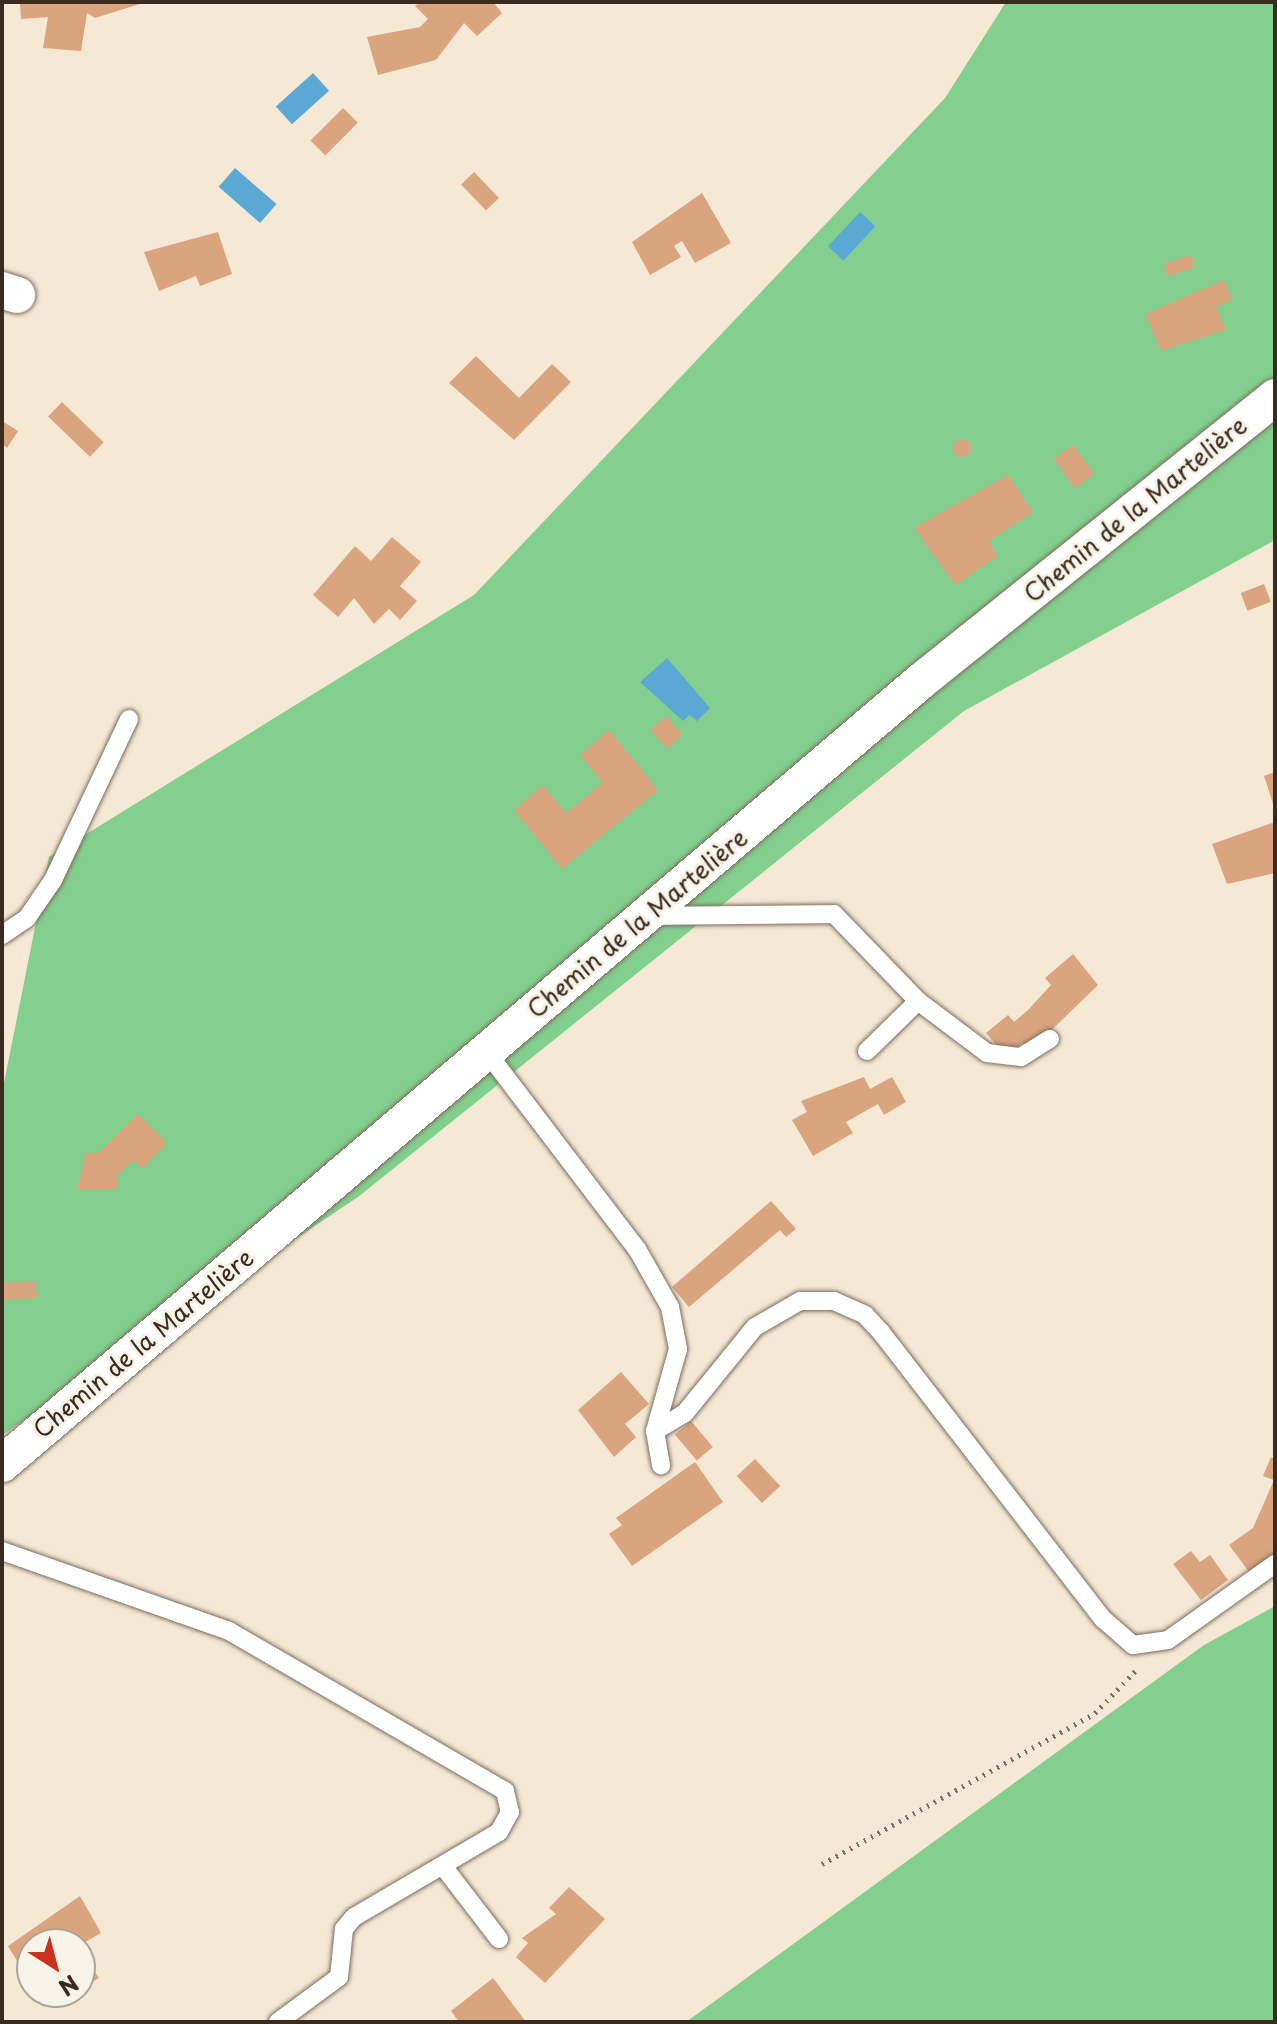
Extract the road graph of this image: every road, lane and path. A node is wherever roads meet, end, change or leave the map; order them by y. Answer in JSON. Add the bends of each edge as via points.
{"nodes":[{"id":1,"x":1275,"y":397,"type":"edge"},
{"id":2,"x":129,"y":719,"type":"dead end"},
{"id":3,"x":645,"y":916,"type":"junction"},
{"id":4,"x":2,"y":935,"type":"edge"},
{"id":5,"x":918,"y":1001,"type":"junction"},
{"id":6,"x":1050,"y":1039,"type":"dead end"},
{"id":7,"x":486,"y":1051,"type":"junction"},
{"id":8,"x":867,"y":1051,"type":"dead end"},
{"id":9,"x":655,"y":1431,"type":"junction"},
{"id":10,"x":4,"y":1459,"type":"edge"},
{"id":11,"x":661,"y":1465,"type":"dead end"},
{"id":12,"x":2,"y":1551,"type":"edge"},
{"id":13,"x":1275,"y":1564,"type":"edge"},
{"id":14,"x":1152,"y":1647,"type":"junction"},
{"id":15,"x":822,"y":1864,"type":"dead end"},
{"id":16,"x":446,"y":1870,"type":"junction"},
{"id":17,"x":499,"y":1939,"type":"dead end"},
{"id":18,"x":278,"y":2022,"type":"edge"}],
"edges":[{"from":1,"to":3,"type":"street","name":"Chemin de la Martelière","via":[[921,681]]},
{"from":2,"to":4,"type":"lane","via":[[53,880],[27,918]]},
{"from":3,"to":5,"type":"lane","via":[[834,914]]},
{"from":3,"to":7,"type":"street","name":"Chemin de la Martelière"},
{"from":5,"to":6,"type":"lane","via":[[987,1053],[1021,1057]]},
{"from":5,"to":8,"type":"lane"},
{"from":7,"to":9,"type":"lane","via":[[637,1249],[670,1307],[678,1349]]},
{"from":7,"to":10,"type":"street","name":"Chemin de la Martelière"},
{"from":9,"to":11,"type":"lane"},
{"from":9,"to":14,"type":"lane","via":[[685,1413],[755,1327],[779,1310],[819,1299],[851,1306],[881,1332],[1103,1619],[1133,1645]]},
{"from":12,"to":16,"type":"lane","via":[[229,1631],[486,1774],[505,1791],[510,1812],[499,1832]]},
{"from":13,"to":14,"type":"lane"},
{"from":14,"to":15,"type":"path","via":[[1125,1688],[1095,1713]]},
{"from":16,"to":17,"type":"lane"},
{"from":16,"to":18,"type":"lane","via":[[354,1917],[341,1941],[339,1977]]}]}
